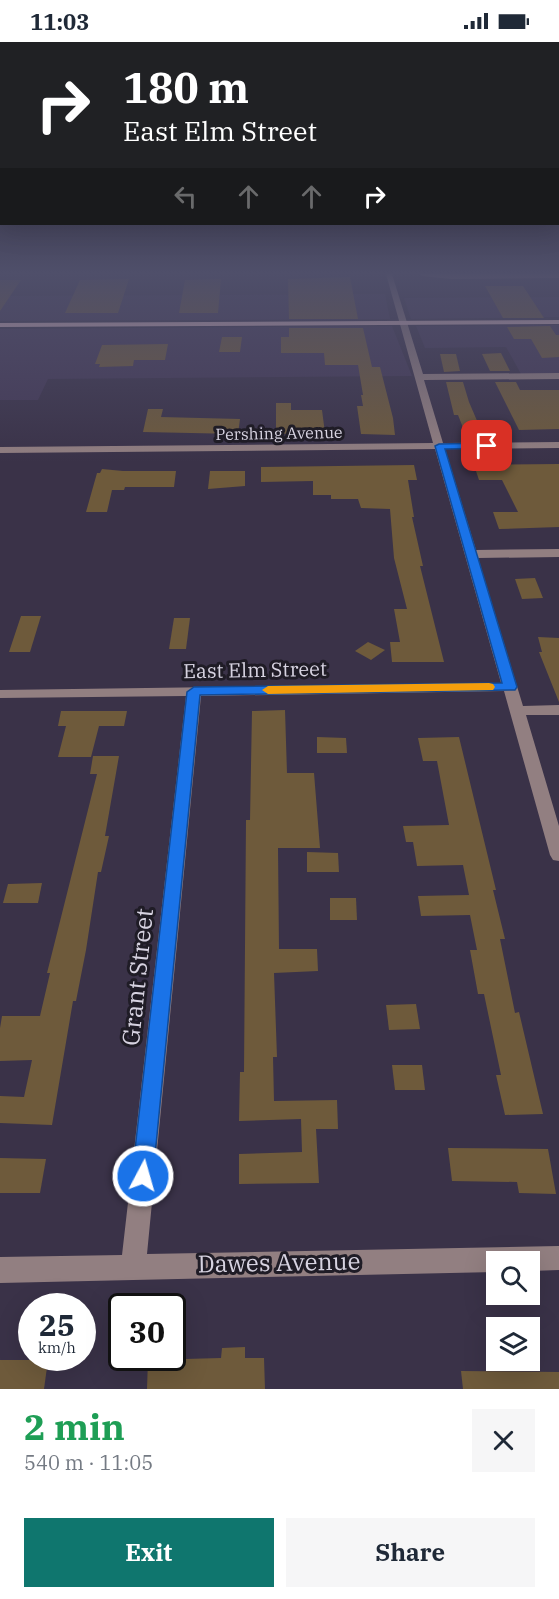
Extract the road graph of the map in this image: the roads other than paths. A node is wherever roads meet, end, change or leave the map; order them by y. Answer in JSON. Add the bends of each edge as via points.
{"nodes":[{"id":1,"x":407,"y":337,"type":"edge"},
{"id":2,"x":559,"y":376,"type":"edge"},
{"id":3,"x":419,"y":377,"type":"junction"},
{"id":4,"x":559,"y":445,"type":"edge"},
{"id":5,"x":439,"y":446,"type":"junction"},
{"id":6,"x":0,"y":450,"type":"edge"},
{"id":7,"x":559,"y":553,"type":"edge"},
{"id":8,"x":471,"y":554,"type":"junction"},
{"id":9,"x":510,"y":687,"type":"junction"},
{"id":10,"x":194,"y":692,"type":"junction"},
{"id":11,"x":0,"y":694,"type":"edge"},
{"id":12,"x":559,"y":710,"type":"edge"},
{"id":13,"x":517,"y":711,"type":"junction"},
{"id":14,"x":559,"y":855,"type":"edge"},
{"id":15,"x":559,"y":1258,"type":"edge"},
{"id":16,"x":133,"y":1267,"type":"junction"},
{"id":17,"x":0,"y":1270,"type":"edge"}],
"edges":[{"from":1,"to":3,"type":"street"},
{"from":2,"to":3,"type":"street"},
{"from":3,"to":5,"type":"street"},
{"from":4,"to":5,"type":"street","name":"Pershing Avenue"},
{"from":5,"to":6,"type":"street","name":"Pershing Avenue"},
{"from":5,"to":8,"type":"street"},
{"from":7,"to":8,"type":"street"},
{"from":8,"to":9,"type":"street"},
{"from":9,"to":10,"type":"street","name":"East Elm Street"},
{"from":9,"to":13,"type":"street"},
{"from":10,"to":11,"type":"street","name":"East Elm Street"},
{"from":10,"to":16,"type":"street","name":"Grant Street"},
{"from":12,"to":13,"type":"street"},
{"from":13,"to":14,"type":"street"},
{"from":15,"to":16,"type":"street","name":"Dawes Avenue"},
{"from":16,"to":17,"type":"street","name":"Dawes Avenue"}]}
